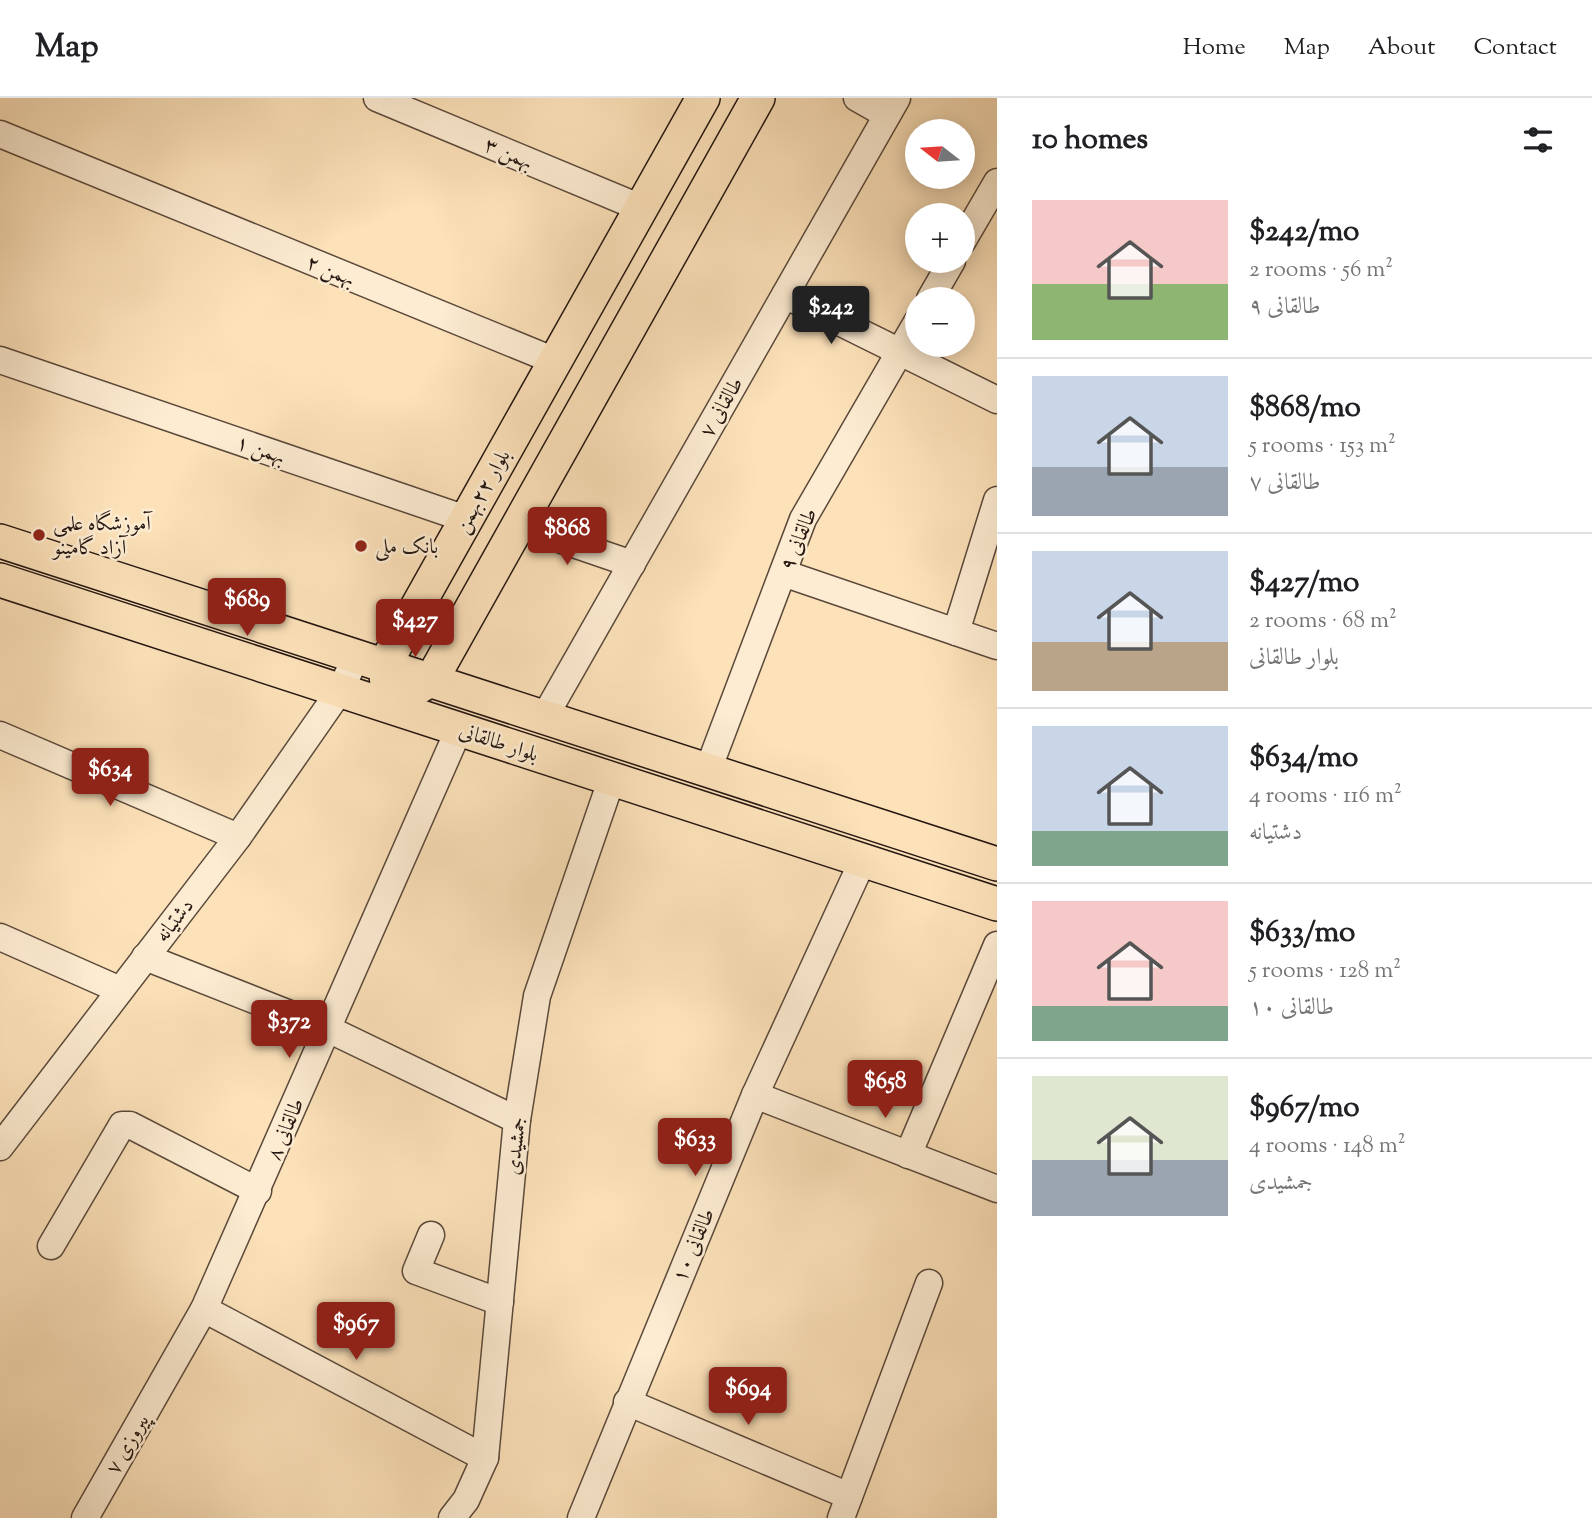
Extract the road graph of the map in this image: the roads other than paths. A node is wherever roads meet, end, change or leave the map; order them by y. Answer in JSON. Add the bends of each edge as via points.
{"nodes":[{"id":1,"x":377,"y":98,"type":"edge"},
{"id":2,"x":703,"y":98,"type":"edge"},
{"id":3,"x":758,"y":98,"type":"edge"},
{"id":4,"x":857,"y":98,"type":"edge"},
{"id":5,"x":892,"y":106,"type":"edge"},
{"id":6,"x":0,"y":134,"type":"edge"},
{"id":7,"x":997,"y":182,"type":"edge"},
{"id":8,"x":641,"y":208,"type":"junction"},
{"id":9,"x":975,"y":220,"type":"edge"},
{"id":10,"x":785,"y":295,"type":"junction"},
{"id":11,"x":905,"y":343,"type":"edge"},
{"id":12,"x":899,"y":354,"type":"junction"},
{"id":13,"x":0,"y":360,"type":"edge"},
{"id":14,"x":555,"y":361,"type":"junction"},
{"id":15,"x":997,"y":400,"type":"edge"},
{"id":16,"x":997,"y":500,"type":"edge"},
{"id":17,"x":466,"y":520,"type":"junction"},
{"id":18,"x":518,"y":525,"type":"junction"},
{"id":19,"x":0,"y":541,"type":"edge"},
{"id":20,"x":632,"y":564,"type":"junction"},
{"id":21,"x":783,"y":573,"type":"junction"},
{"id":22,"x":0,"y":580,"type":"edge"},
{"id":23,"x":218,"y":610,"type":"junction"},
{"id":24,"x":410,"y":620,"type":"junction"},
{"id":25,"x":957,"y":632,"type":"junction"},
{"id":26,"x":452,"y":643,"type":"junction"},
{"id":27,"x":997,"y":646,"type":"edge"},
{"id":28,"x":207,"y":647,"type":"junction"},
{"id":29,"x":371,"y":659,"type":"junction"},
{"id":30,"x":432,"y":679,"type":"junction"},
{"id":31,"x":341,"y":689,"type":"junction"},
{"id":32,"x":509,"y":704,"type":"junction"},
{"id":33,"x":389,"y":705,"type":"junction"},
{"id":34,"x":545,"y":716,"type":"junction"},
{"id":35,"x":459,"y":729,"type":"junction"},
{"id":36,"x":0,"y":736,"type":"edge"},
{"id":37,"x":499,"y":743,"type":"junction"},
{"id":38,"x":708,"y":770,"type":"junction"},
{"id":39,"x":612,"y":778,"type":"junction"},
{"id":40,"x":238,"y":836,"type":"junction"},
{"id":41,"x":863,"y":860,"type":"junction"},
{"id":42,"x":997,"y":864,"type":"edge"},
{"id":43,"x":997,"y":904,"type":"edge"},
{"id":44,"x":0,"y":937,"type":"edge"},
{"id":45,"x":997,"y":945,"type":"edge"},
{"id":46,"x":145,"y":957,"type":"junction"},
{"id":47,"x":120,"y":990,"type":"junction"},
{"id":48,"x":328,"y":1029,"type":"junction"},
{"id":49,"x":755,"y":1095,"type":"junction"},
{"id":50,"x":517,"y":1120,"type":"junction"},
{"id":51,"x":0,"y":1147,"type":"edge"},
{"id":52,"x":908,"y":1155,"type":"junction"},
{"id":53,"x":997,"y":1189,"type":"edge"},
{"id":54,"x":258,"y":1191,"type":"junction"},
{"id":55,"x":431,"y":1235,"type":"dead end"},
{"id":56,"x":51,"y":1245,"type":"dead end"},
{"id":57,"x":929,"y":1283,"type":"dead end"},
{"id":58,"x":500,"y":1302,"type":"junction"},
{"id":59,"x":204,"y":1309,"type":"junction"},
{"id":60,"x":627,"y":1402,"type":"junction"},
{"id":61,"x":148,"y":1406,"type":"joint"},
{"id":62,"x":485,"y":1458,"type":"junction"},
{"id":63,"x":845,"y":1507,"type":"edge"},
{"id":64,"x":85,"y":1518,"type":"edge"},
{"id":65,"x":452,"y":1518,"type":"edge"},
{"id":66,"x":581,"y":1518,"type":"edge"}],
"edges":[{"from":1,"to":8,"type":"street","name":"بهمن ۳"},
{"from":2,"to":8,"type":"main road","name":"بلوار ۲۲بهمن"},
{"from":3,"to":18,"type":"main road"},
{"from":4,"to":5,"type":"street"},
{"from":5,"to":10,"type":"street","name":"طالقانی ۷"},
{"from":6,"to":14,"type":"street","name":"بهمن ۲"},
{"from":7,"to":9,"type":"street"},
{"from":8,"to":14,"type":"main road","name":"بلوار ۲۲بهمن"},
{"from":10,"to":12,"type":"street"},
{"from":10,"to":20,"type":"street","name":"طالقانی ۷"},
{"from":11,"to":12,"type":"street","name":"طالقانی ۹"},
{"from":12,"to":15,"type":"street"},
{"from":12,"to":21,"type":"street","name":"طالقانی ۹","via":[[803,519]]},
{"from":13,"to":17,"type":"street","name":"بهمن ۱"},
{"from":14,"to":17,"type":"main road","name":"بلوار ۲۲بهمن"},
{"from":16,"to":25,"type":"street"},
{"from":17,"to":24,"type":"main road","name":"بلوار ۲۲بهمن"},
{"from":18,"to":20,"type":"street"},
{"from":18,"to":26,"type":"main road"},
{"from":19,"to":23,"type":"main road","name":"بلوار طالقانی"},
{"from":20,"to":34,"type":"street","name":"طالقانی ۷"},
{"from":21,"to":25,"type":"street"},
{"from":21,"to":38,"type":"street","name":"طالقانی ۹"},
{"from":22,"to":28,"type":"main road","name":"بلوار طالقانی"},
{"from":23,"to":28,"type":"main road","via":[[223,623],[220,634]]},
{"from":23,"to":29,"type":"main road","name":"بلوار طالقانی"},
{"from":24,"to":26,"type":"main road","via":[[421,631]]},
{"from":24,"to":29,"type":"main road","name":"بلوار ۲۲بهمن"},
{"from":25,"to":27,"type":"street"},
{"from":26,"to":30,"type":"main road"},
{"from":28,"to":31,"type":"main road","name":"بلوار طالقانی"},
{"from":29,"to":30,"type":"main road","name":"بلوار طالقانی"},
{"from":29,"to":31,"type":"street","name":"دشتیانه"},
{"from":29,"to":33,"type":"main road"},
{"from":30,"to":32,"type":"main road","name":"بلوار طالقانی"},
{"from":30,"to":33,"type":"main road"},
{"from":31,"to":33,"type":"main road","name":"بلوار طالقانی"},
{"from":31,"to":40,"type":"street","name":"دشتیانه"},
{"from":32,"to":34,"type":"main road","name":"بلوار طالقانی"},
{"from":32,"to":37,"type":"main road","via":[[499,711],[494,723],[493,734]]},
{"from":33,"to":35,"type":"main road","name":"بلوار طالقانی"},
{"from":34,"to":38,"type":"main road","name":"بلوار طالقانی"},
{"from":35,"to":37,"type":"main road","name":"بلوار طالقانی"},
{"from":35,"to":48,"type":"street","name":"طالقانی ۸"},
{"from":36,"to":40,"type":"street"},
{"from":37,"to":39,"type":"main road","name":"بلوار طالقانی"},
{"from":38,"to":42,"type":"main road","name":"بلوار طالقانی"},
{"from":39,"to":41,"type":"main road","name":"بلوار طالقانی"},
{"from":39,"to":50,"type":"street","name":"جمشیدی","via":[[537,996]]},
{"from":40,"to":46,"type":"street","name":"دشتیانه"},
{"from":41,"to":43,"type":"main road","name":"بلوار طالقانی"},
{"from":41,"to":49,"type":"street","name":"طالقانی ۱۰"},
{"from":44,"to":47,"type":"street"},
{"from":45,"to":52,"type":"street"},
{"from":46,"to":47,"type":"street","name":"دشتیانه"},
{"from":46,"to":48,"type":"street"},
{"from":47,"to":51,"type":"street","name":"دشتیانه"},
{"from":48,"to":50,"type":"street"},
{"from":48,"to":54,"type":"street","name":"طالقانی ۸"},
{"from":49,"to":52,"type":"street"},
{"from":49,"to":60,"type":"street","name":"طالقانی ۱۰"},
{"from":50,"to":58,"type":"street","name":"جمشیدی"},
{"from":52,"to":53,"type":"street"},
{"from":54,"to":56,"type":"street","via":[[131,1125],[122,1125]]},
{"from":54,"to":59,"type":"street","name":"طالقانی ۸"},
{"from":55,"to":58,"type":"street","via":[[415,1271]]},
{"from":57,"to":63,"type":"street"},
{"from":58,"to":62,"type":"street","name":"جمشیدی"},
{"from":59,"to":61,"type":"street","name":"طالقانی ۸"},
{"from":59,"to":62,"type":"street"},
{"from":60,"to":63,"type":"street"},
{"from":60,"to":66,"type":"street","name":"طالقانی ۱۰"},
{"from":61,"to":64,"type":"street","name":"پیروزی ۷"},
{"from":62,"to":65,"type":"street","name":"جمشیدی","via":[[466,1500]]}]}
